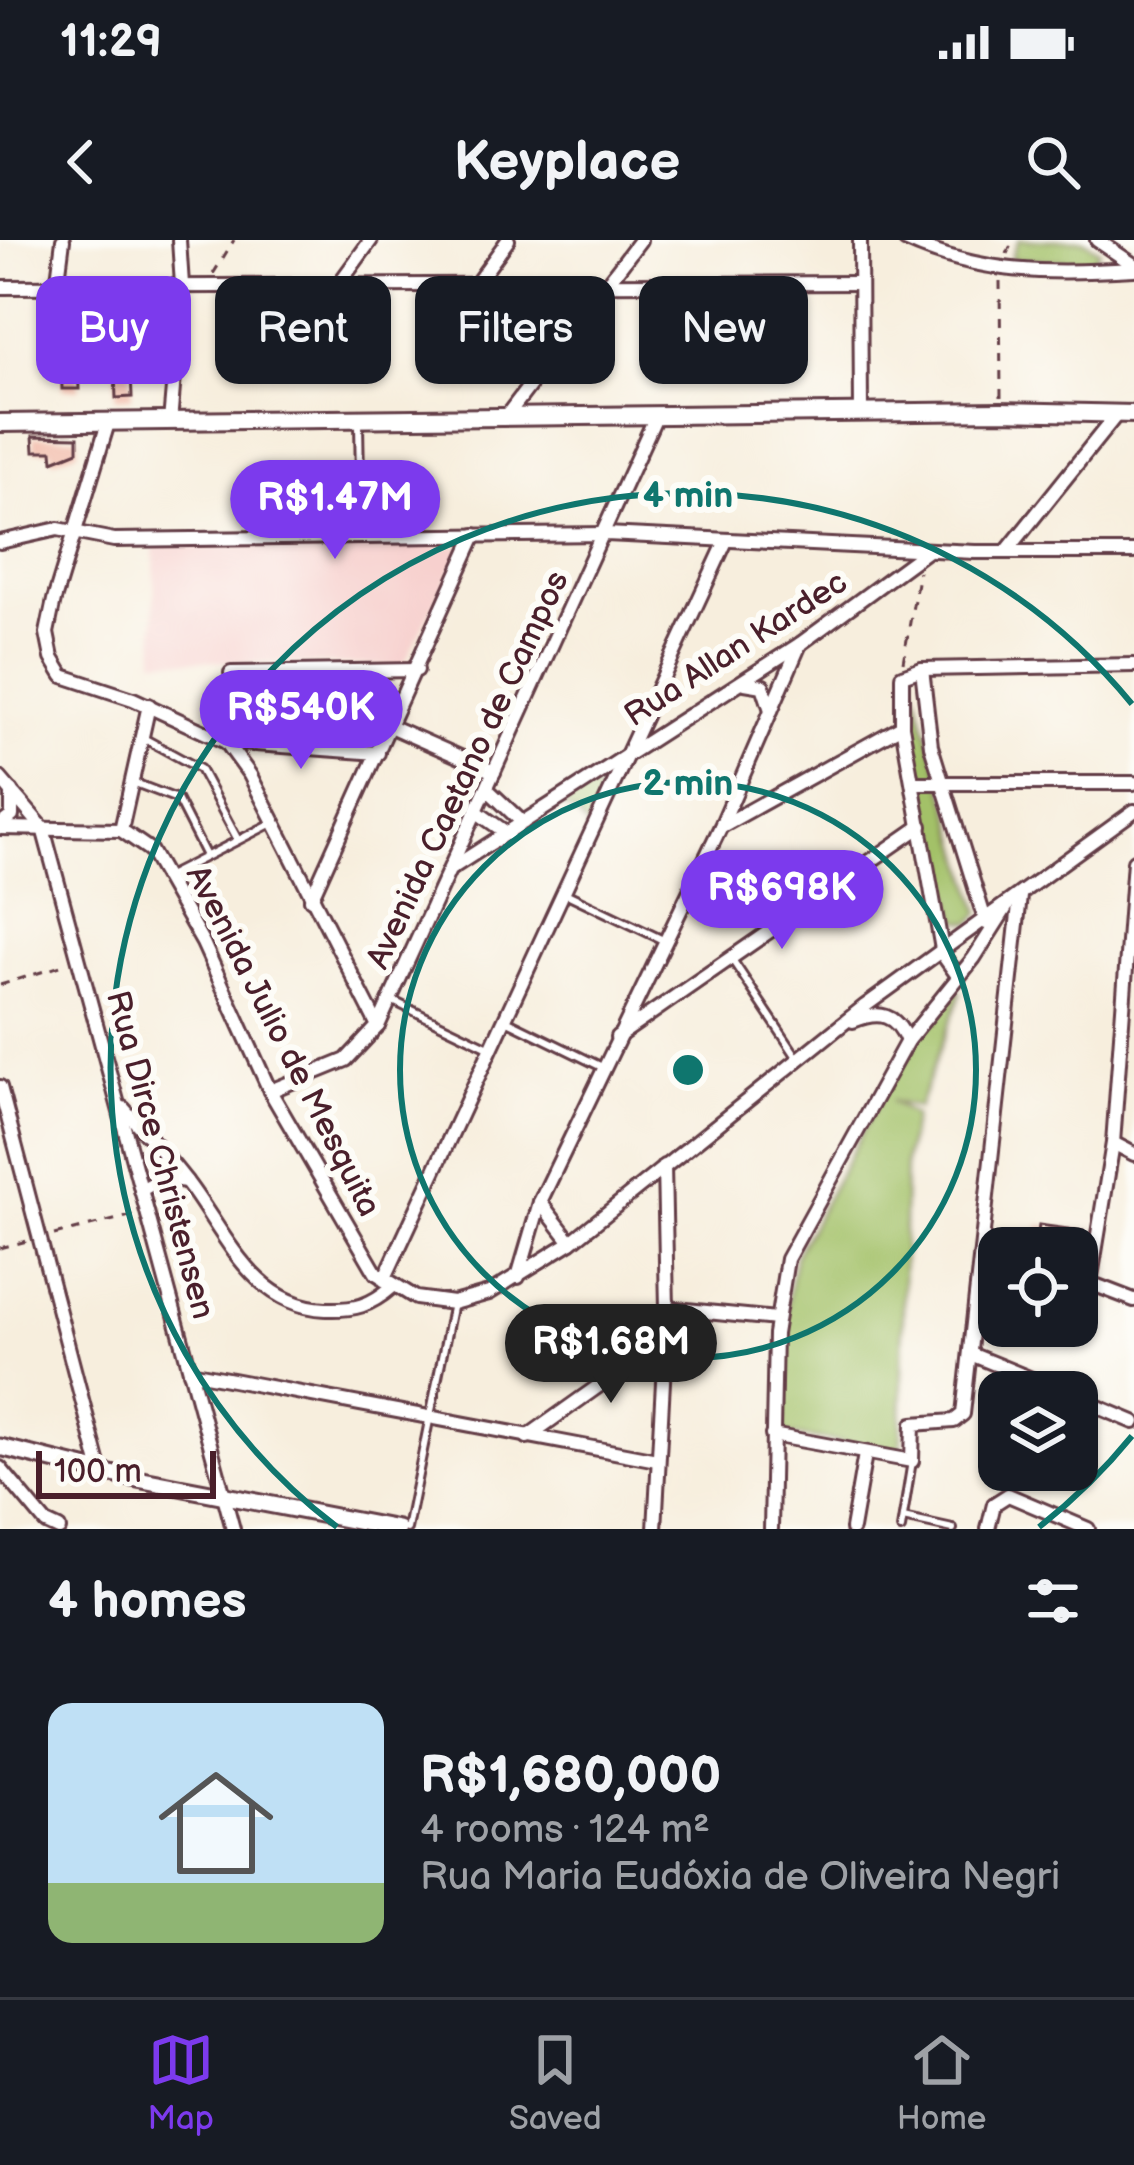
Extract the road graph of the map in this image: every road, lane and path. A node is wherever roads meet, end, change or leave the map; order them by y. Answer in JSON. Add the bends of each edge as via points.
{"nodes":[{"id":1,"x":62,"y":240,"type":"edge"},
{"id":2,"x":178,"y":240,"type":"edge"},
{"id":3,"x":234,"y":240,"type":"edge"},
{"id":4,"x":371,"y":240,"type":"edge"},
{"id":5,"x":508,"y":240,"type":"edge"},
{"id":6,"x":640,"y":240,"type":"edge"},
{"id":7,"x":860,"y":240,"type":"edge"},
{"id":8,"x":904,"y":240,"type":"edge"},
{"id":9,"x":1097,"y":240,"type":"edge"},
{"id":10,"x":1134,"y":267,"type":"edge"},
{"id":11,"x":1000,"y":271,"type":"junction"},
{"id":12,"x":58,"y":276,"type":"edge"},
{"id":13,"x":181,"y":276,"type":"edge"},
{"id":14,"x":345,"y":276,"type":"edge"},
{"id":15,"x":482,"y":276,"type":"edge"},
{"id":16,"x":612,"y":276,"type":"edge"},
{"id":17,"x":860,"y":283,"type":"junction"},
{"id":18,"x":191,"y":285,"type":"edge"},
{"id":19,"x":207,"y":285,"type":"junction"},
{"id":20,"x":215,"y":285,"type":"edge"},
{"id":21,"x":0,"y":287,"type":"edge"},
{"id":22,"x":36,"y":287,"type":"edge"},
{"id":23,"x":615,"y":288,"type":"edge"},
{"id":24,"x":173,"y":384,"type":"edge"},
{"id":25,"x":530,"y":384,"type":"edge"},
{"id":26,"x":1001,"y":411,"type":"junction"},
{"id":27,"x":862,"y":414,"type":"junction"},
{"id":28,"x":1125,"y":414,"type":"edge"},
{"id":29,"x":656,"y":416,"type":"junction"},
{"id":30,"x":505,"y":418,"type":"junction"},
{"id":31,"x":359,"y":420,"type":"junction"},
{"id":32,"x":170,"y":422,"type":"junction"},
{"id":33,"x":0,"y":423,"type":"edge"},
{"id":34,"x":108,"y":423,"type":"junction"},
{"id":35,"x":73,"y":529,"type":"junction"},
{"id":36,"x":606,"y":534,"type":"junction"},
{"id":37,"x":475,"y":535,"type":"junction"},
{"id":38,"x":361,"y":538,"type":"junction"},
{"id":39,"x":726,"y":541,"type":"junction"},
{"id":40,"x":0,"y":542,"type":"edge"},
{"id":41,"x":928,"y":550,"type":"junction"},
{"id":42,"x":1007,"y":551,"type":"junction"},
{"id":43,"x":1134,"y":552,"type":"edge"},
{"id":44,"x":800,"y":644,"type":"junction"},
{"id":45,"x":1134,"y":665,"type":"edge"},
{"id":46,"x":922,"y":669,"type":"junction"},
{"id":47,"x":416,"y":670,"type":"junction"},
{"id":48,"x":231,"y":673,"type":"dead end"},
{"id":49,"x":902,"y":676,"type":"junction"},
{"id":50,"x":733,"y":686,"type":"junction"},
{"id":51,"x":149,"y":705,"type":"junction"},
{"id":52,"x":771,"y":711,"type":"junction"},
{"id":53,"x":902,"y":726,"type":"junction"},
{"id":54,"x":392,"y":727,"type":"junction"},
{"id":55,"x":142,"y":737,"type":"junction"},
{"id":56,"x":226,"y":742,"type":"junction"},
{"id":57,"x":631,"y":750,"type":"junction"},
{"id":58,"x":378,"y":753,"type":"junction"},
{"id":59,"x":494,"y":772,"type":"junction"},
{"id":60,"x":0,"y":778,"type":"edge"},
{"id":61,"x":131,"y":782,"type":"junction"},
{"id":62,"x":940,"y":782,"type":"junction"},
{"id":63,"x":913,"y":783,"type":"junction"},
{"id":64,"x":1134,"y":783,"type":"edge"},
{"id":65,"x":487,"y":789,"type":"junction"},
{"id":66,"x":12,"y":790,"type":"junction"},
{"id":67,"x":1134,"y":811,"type":"edge"},
{"id":68,"x":477,"y":812,"type":"junction"},
{"id":69,"x":273,"y":823,"type":"junction"},
{"id":70,"x":523,"y":823,"type":"junction"},
{"id":71,"x":721,"y":826,"type":"junction"},
{"id":72,"x":921,"y":826,"type":"junction"},
{"id":73,"x":0,"y":827,"type":"edge"},
{"id":74,"x":43,"y":828,"type":"junction"},
{"id":75,"x":121,"y":830,"type":"junction"},
{"id":76,"x":508,"y":834,"type":"junction"},
{"id":77,"x":238,"y":840,"type":"junction"},
{"id":78,"x":206,"y":856,"type":"junction"},
{"id":79,"x":1134,"y":861,"type":"edge"},
{"id":80,"x":451,"y":869,"type":"junction"},
{"id":81,"x":168,"y":876,"type":"junction"},
{"id":82,"x":565,"y":893,"type":"junction"},
{"id":83,"x":1020,"y":896,"type":"junction"},
{"id":84,"x":311,"y":899,"type":"junction"},
{"id":85,"x":989,"y":927,"type":"junction"},
{"id":86,"x":964,"y":932,"type":"junction"},
{"id":87,"x":1131,"y":936,"type":"edge"},
{"id":88,"x":663,"y":940,"type":"junction"},
{"id":89,"x":942,"y":947,"type":"junction"},
{"id":90,"x":980,"y":950,"type":"junction"},
{"id":91,"x":1014,"y":954,"type":"junction"},
{"id":92,"x":731,"y":958,"type":"junction"},
{"id":93,"x":79,"y":961,"type":"junction"},
{"id":94,"x":958,"y":976,"type":"junction"},
{"id":95,"x":0,"y":985,"type":"edge"},
{"id":96,"x":391,"y":1000,"type":"junction"},
{"id":97,"x":506,"y":1020,"type":"junction"},
{"id":98,"x":847,"y":1024,"type":"junction"},
{"id":99,"x":1119,"y":1024,"type":"junction"},
{"id":100,"x":378,"y":1026,"type":"junction"},
{"id":101,"x":1134,"y":1031,"type":"edge"},
{"id":102,"x":616,"y":1038,"type":"junction"},
{"id":103,"x":907,"y":1041,"type":"junction"},
{"id":104,"x":493,"y":1049,"type":"junction"},
{"id":105,"x":800,"y":1060,"type":"junction"},
{"id":106,"x":604,"y":1068,"type":"junction"},
{"id":107,"x":0,"y":1087,"type":"edge"},
{"id":108,"x":270,"y":1091,"type":"junction"},
{"id":109,"x":118,"y":1103,"type":"junction"},
{"id":110,"x":1113,"y":1143,"type":"junction"},
{"id":111,"x":1134,"y":1154,"type":"edge"},
{"id":112,"x":664,"y":1166,"type":"junction"},
{"id":113,"x":187,"y":1182,"type":"junction"},
{"id":114,"x":141,"y":1190,"type":"junction"},
{"id":115,"x":540,"y":1202,"type":"junction"},
{"id":116,"x":147,"y":1212,"type":"junction"},
{"id":117,"x":986,"y":1227,"type":"edge"},
{"id":118,"x":1095,"y":1227,"type":"edge"},
{"id":119,"x":40,"y":1239,"type":"junction"},
{"id":120,"x":571,"y":1242,"type":"junction"},
{"id":121,"x":0,"y":1248,"type":"edge"},
{"id":122,"x":518,"y":1277,"type":"junction"},
{"id":123,"x":388,"y":1284,"type":"junction"},
{"id":124,"x":1098,"y":1287,"type":"edge"},
{"id":125,"x":1134,"y":1300,"type":"edge"},
{"id":126,"x":453,"y":1303,"type":"junction"},
{"id":127,"x":978,"y":1304,"type":"edge"},
{"id":128,"x":667,"y":1308,"type":"junction"},
{"id":129,"x":776,"y":1319,"type":"junction"},
{"id":130,"x":666,"y":1338,"type":"junction"},
{"id":131,"x":973,"y":1354,"type":"junction"},
{"id":132,"x":1013,"y":1371,"type":"edge"},
{"id":133,"x":190,"y":1372,"type":"junction"},
{"id":134,"x":1098,"y":1406,"type":"edge"},
{"id":135,"x":430,"y":1416,"type":"junction"},
{"id":136,"x":1134,"y":1421,"type":"edge"},
{"id":137,"x":772,"y":1435,"type":"junction"},
{"id":138,"x":527,"y":1436,"type":"junction"},
{"id":139,"x":0,"y":1447,"type":"edge"},
{"id":140,"x":865,"y":1454,"type":"junction"},
{"id":141,"x":657,"y":1460,"type":"junction"},
{"id":142,"x":912,"y":1461,"type":"junction"},
{"id":143,"x":0,"y":1468,"type":"edge"},
{"id":144,"x":101,"y":1472,"type":"junction"},
{"id":145,"x":224,"y":1496,"type":"junction"},
{"id":146,"x":903,"y":1518,"type":"junction"},
{"id":147,"x":49,"y":1527,"type":"edge"},
{"id":148,"x":233,"y":1529,"type":"edge"},
{"id":149,"x":402,"y":1529,"type":"edge"},
{"id":150,"x":655,"y":1529,"type":"edge"},
{"id":151,"x":771,"y":1529,"type":"edge"},
{"id":152,"x":851,"y":1529,"type":"edge"},
{"id":153,"x":901,"y":1529,"type":"edge"},
{"id":154,"x":953,"y":1529,"type":"edge"},
{"id":155,"x":988,"y":1529,"type":"edge"},
{"id":156,"x":1088,"y":1529,"type":"edge"}],
"edges":[{"from":1,"to":12,"type":"street"},
{"from":2,"to":13,"type":"street"},
{"from":3,"to":19,"type":"path"},
{"from":4,"to":14,"type":"street"},
{"from":5,"to":15,"type":"street"},
{"from":6,"to":16,"type":"street"},
{"from":7,"to":17,"type":"street"},
{"from":8,"to":11,"type":"street"},
{"from":9,"to":10,"type":"street"},
{"from":10,"to":11,"type":"street"},
{"from":11,"to":26,"type":"path"},
{"from":17,"to":23,"type":"street"},
{"from":17,"to":27,"type":"street"},
{"from":18,"to":19,"type":"street"},
{"from":19,"to":20,"type":"street"},
{"from":21,"to":22,"type":"street"},
{"from":24,"to":32,"type":"street"},
{"from":25,"to":30,"type":"street"},
{"from":26,"to":27,"type":"main road"},
{"from":26,"to":28,"type":"main road"},
{"from":27,"to":29,"type":"main road"},
{"from":28,"to":42,"type":"street"},
{"from":29,"to":30,"type":"main road"},
{"from":29,"to":36,"type":"street","name":"Avenida Caetano de Campos"},
{"from":30,"to":31,"type":"main road"},
{"from":31,"to":32,"type":"main road"},
{"from":31,"to":38,"type":"lane"},
{"from":32,"to":34,"type":"main road"},
{"from":33,"to":34,"type":"main road"},
{"from":34,"to":35,"type":"street"},
{"from":35,"to":38,"type":"street","via":[[114,540]]},
{"from":35,"to":40,"type":"street"},
{"from":35,"to":51,"type":"street","via":[[47,633],[52,658],[63,676]]},
{"from":36,"to":37,"type":"street"},
{"from":36,"to":39,"type":"street"},
{"from":36,"to":59,"type":"street","name":"Avenida Caetano de Campos"},
{"from":37,"to":38,"type":"street"},
{"from":37,"to":47,"type":"street"},
{"from":39,"to":41,"type":"street"},
{"from":39,"to":57,"type":"street"},
{"from":41,"to":42,"type":"street"},
{"from":41,"to":44,"type":"street","name":"Rua Allan Kardec"},
{"from":41,"to":49,"type":"path"},
{"from":42,"to":43,"type":"street"},
{"from":44,"to":50,"type":"street","name":"Rua Allan Kardec"},
{"from":44,"to":52,"type":"street"},
{"from":45,"to":46,"type":"street"},
{"from":46,"to":49,"type":"street"},
{"from":46,"to":62,"type":"street"},
{"from":47,"to":48,"type":"street"},
{"from":47,"to":54,"type":"street"},
{"from":49,"to":53,"type":"street"},
{"from":50,"to":52,"type":"street","via":[[757,681]]},
{"from":50,"to":57,"type":"street","name":"Rua Allan Kardec"},
{"from":51,"to":55,"type":"street"},
{"from":51,"to":56,"type":"street"},
{"from":52,"to":71,"type":"street"},
{"from":53,"to":63,"type":"street"},
{"from":53,"to":71,"type":"street"},
{"from":54,"to":58,"type":"street"},
{"from":54,"to":59,"type":"street"},
{"from":55,"to":61,"type":"street"},
{"from":55,"to":77,"type":"lane","via":[[200,769]]},
{"from":56,"to":58,"type":"street"},
{"from":56,"to":69,"type":"street"},
{"from":57,"to":70,"type":"street","name":"Rua Allan Kardec"},
{"from":57,"to":82,"type":"street"},
{"from":58,"to":84,"type":"street"},
{"from":59,"to":65,"type":"street","name":"Avenida Caetano de Campos"},
{"from":60,"to":66,"type":"street"},
{"from":61,"to":75,"type":"street"},
{"from":61,"to":78,"type":"lane","via":[[178,799]]},
{"from":62,"to":63,"type":"street"},
{"from":62,"to":64,"type":"street"},
{"from":62,"to":85,"type":"street"},
{"from":63,"to":72,"type":"street"},
{"from":65,"to":68,"type":"street","name":"Avenida Caetano de Campos"},
{"from":65,"to":70,"type":"street"},
{"from":66,"to":73,"type":"street","via":[[12,816]]},
{"from":66,"to":74,"type":"street"},
{"from":67,"to":83,"type":"street"},
{"from":68,"to":76,"type":"street"},
{"from":68,"to":80,"type":"street","name":"Avenida Caetano de Campos"},
{"from":69,"to":77,"type":"lane"},
{"from":69,"to":84,"type":"street"},
{"from":70,"to":76,"type":"street","name":"Rua Allan Kardec"},
{"from":71,"to":88,"type":"street"},
{"from":72,"to":89,"type":"street"},
{"from":72,"to":92,"type":"street"},
{"from":73,"to":74,"type":"street"},
{"from":74,"to":75,"type":"street"},
{"from":74,"to":93,"type":"street","name":"Rua Dirce Christensen"},
{"from":75,"to":81,"type":"street","name":"Avenida Julio de Mesquita"},
{"from":76,"to":80,"type":"street","name":"Rua Allan Kardec"},
{"from":77,"to":78,"type":"lane"},
{"from":78,"to":81,"type":"lane"},
{"from":79,"to":87,"type":"street"},
{"from":80,"to":96,"type":"street","name":"Avenida Caetano de Campos"},
{"from":81,"to":108,"type":"street","name":"Avenida Julio de Mesquita"},
{"from":82,"to":88,"type":"lane"},
{"from":82,"to":97,"type":"street"},
{"from":83,"to":85,"type":"street"},
{"from":83,"to":91,"type":"street"},
{"from":84,"to":100,"type":"street"},
{"from":85,"to":86,"type":"street"},
{"from":85,"to":90,"type":"street"},
{"from":85,"to":91,"type":"street"},
{"from":86,"to":89,"type":"street"},
{"from":86,"to":90,"type":"street"},
{"from":87,"to":99,"type":"street"},
{"from":88,"to":102,"type":"street"},
{"from":89,"to":94,"type":"street"},
{"from":89,"to":98,"type":"street"},
{"from":90,"to":94,"type":"street"},
{"from":91,"to":117,"type":"street"},
{"from":92,"to":102,"type":"street"},
{"from":92,"to":105,"type":"lane"},
{"from":93,"to":95,"type":"path"},
{"from":93,"to":109,"type":"street","name":"Rua Dirce Christensen"},
{"from":94,"to":103,"type":"street"},
{"from":96,"to":100,"type":"street","name":"Avenida Caetano de Campos"},
{"from":96,"to":104,"type":"lane"},
{"from":97,"to":104,"type":"street"},
{"from":97,"to":106,"type":"lane"},
{"from":98,"to":103,"type":"street","via":[[886,1015]]},
{"from":98,"to":105,"type":"street"},
{"from":99,"to":101,"type":"street"},
{"from":99,"to":110,"type":"street"},
{"from":100,"to":108,"type":"street","name":"Avenida Caetano de Campos","via":[[346,1060]]},
{"from":102,"to":106,"type":"street"},
{"from":103,"to":129,"type":"street","via":[[794,1241]]},
{"from":104,"to":123,"type":"street"},
{"from":105,"to":112,"type":"street"},
{"from":106,"to":115,"type":"street"},
{"from":107,"to":119,"type":"street"},
{"from":108,"to":123,"type":"street","name":"Avenida Julio de Mesquita"},
{"from":109,"to":113,"type":"street"},
{"from":109,"to":114,"type":"street","name":"Rua Dirce Christensen"},
{"from":110,"to":111,"type":"street"},
{"from":110,"to":118,"type":"street"},
{"from":112,"to":120,"type":"street"},
{"from":112,"to":128,"type":"street"},
{"from":113,"to":114,"type":"street","via":[[164,1178]]},
{"from":113,"to":123,"type":"street","via":[[248,1270],[277,1297],[347,1310],[373,1304]]},
{"from":114,"to":116,"type":"street","name":"Rua Dirce Christensen"},
{"from":115,"to":120,"type":"street"},
{"from":115,"to":122,"type":"street"},
{"from":116,"to":119,"type":"path"},
{"from":116,"to":133,"type":"street","name":"Rua Dirce Christensen"},
{"from":119,"to":121,"type":"path"},
{"from":119,"to":144,"type":"street"},
{"from":120,"to":122,"type":"street"},
{"from":122,"to":126,"type":"street"},
{"from":123,"to":126,"type":"street"},
{"from":124,"to":125,"type":"street"},
{"from":126,"to":135,"type":"lane"},
{"from":127,"to":131,"type":"street"},
{"from":128,"to":129,"type":"street"},
{"from":128,"to":130,"type":"street"},
{"from":129,"to":137,"type":"street"},
{"from":130,"to":138,"type":"street"},
{"from":130,"to":141,"type":"street"},
{"from":131,"to":132,"type":"street"},
{"from":131,"to":142,"type":"street","via":[[962,1414],[913,1424]]},
{"from":133,"to":135,"type":"street"},
{"from":133,"to":145,"type":"street","name":"Rua Dirce Christensen"},
{"from":134,"to":136,"type":"street"},
{"from":135,"to":138,"type":"street"},
{"from":135,"to":149,"type":"lane"},
{"from":137,"to":140,"type":"street"},
{"from":137,"to":151,"type":"street"},
{"from":138,"to":141,"type":"street"},
{"from":139,"to":144,"type":"street"},
{"from":140,"to":142,"type":"street"},
{"from":140,"to":152,"type":"street"},
{"from":141,"to":150,"type":"street"},
{"from":142,"to":146,"type":"lane"},
{"from":143,"to":147,"type":"street"},
{"from":144,"to":145,"type":"street"},
{"from":145,"to":148,"type":"street","name":"Rua Dirce Christensen"},
{"from":145,"to":149,"type":"street"},
{"from":146,"to":153,"type":"lane"},
{"from":146,"to":154,"type":"lane"},
{"from":155,"to":156,"type":"street","via":[[994,1504],[1008,1495]]}]}
